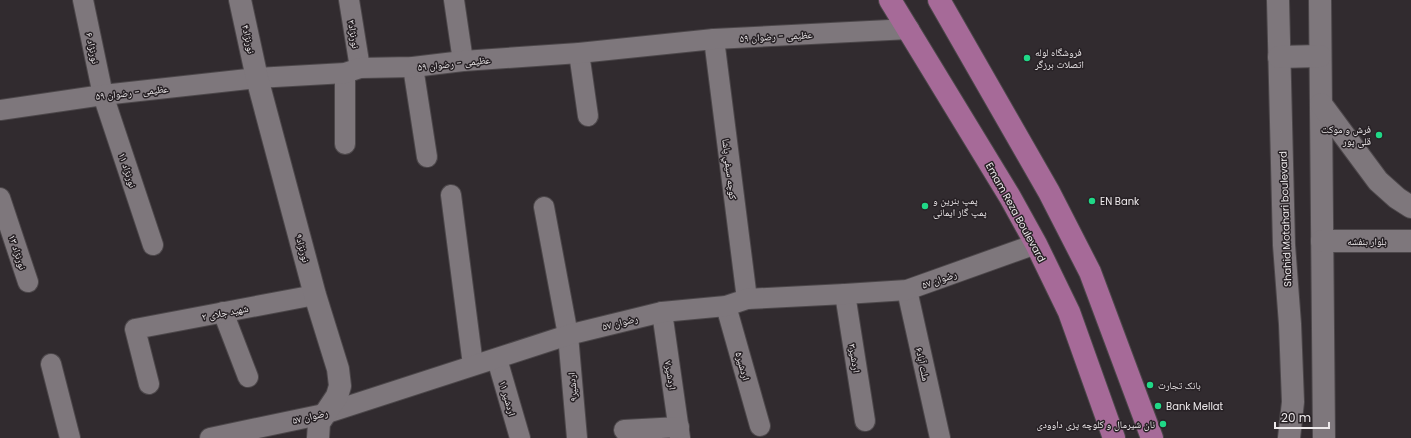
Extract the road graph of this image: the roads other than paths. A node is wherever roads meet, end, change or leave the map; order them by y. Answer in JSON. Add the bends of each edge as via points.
{"nodes":[{"id":1,"x":82,"y":0,"type":"edge"},
{"id":2,"x":240,"y":0,"type":"edge"},
{"id":3,"x":349,"y":0,"type":"edge"},
{"id":4,"x":454,"y":0,"type":"edge"},
{"id":5,"x":890,"y":0,"type":"edge"},
{"id":6,"x":939,"y":0,"type":"edge"},
{"id":7,"x":1278,"y":0,"type":"edge"},
{"id":8,"x":1320,"y":0,"type":"edge"},
{"id":9,"x":909,"y":29,"type":"junction"},
{"id":10,"x":714,"y":39,"type":"junction"},
{"id":11,"x":579,"y":53,"type":"junction"},
{"id":12,"x":1320,"y":56,"type":"junction"},
{"id":13,"x":1280,"y":57,"type":"junction"},
{"id":14,"x":462,"y":61,"type":"junction"},
{"id":15,"x":413,"y":67,"type":"junction"},
{"id":16,"x":352,"y":71,"type":"junction"},
{"id":17,"x":257,"y":78,"type":"junction"},
{"id":18,"x":103,"y":95,"type":"junction"},
{"id":19,"x":1321,"y":104,"type":"junction"},
{"id":20,"x":0,"y":110,"type":"edge"},
{"id":21,"x":588,"y":116,"type":"dead end"},
{"id":22,"x":345,"y":144,"type":"dead end"},
{"id":23,"x":427,"y":157,"type":"dead end"},
{"id":24,"x":451,"y":195,"type":"dead end"},
{"id":25,"x":0,"y":198,"type":"edge"},
{"id":26,"x":544,"y":207,"type":"dead end"},
{"id":27,"x":1411,"y":207,"type":"edge"},
{"id":28,"x":1322,"y":241,"type":"junction"},
{"id":29,"x":1411,"y":241,"type":"edge"},
{"id":30,"x":1036,"y":244,"type":"junction"},
{"id":31,"x":153,"y":245,"type":"dead end"},
{"id":32,"x":28,"y":282,"type":"dead end"},
{"id":33,"x":907,"y":290,"type":"junction"},
{"id":34,"x":845,"y":294,"type":"junction"},
{"id":35,"x":315,"y":295,"type":"junction"},
{"id":36,"x":747,"y":299,"type":"junction"},
{"id":37,"x":726,"y":306,"type":"junction"},
{"id":38,"x":223,"y":312,"type":"junction"},
{"id":39,"x":662,"y":312,"type":"junction"},
{"id":40,"x":568,"y":335,"type":"junction"},
{"id":41,"x":497,"y":359,"type":"junction"},
{"id":42,"x":51,"y":364,"type":"dead end"},
{"id":43,"x":473,"y":365,"type":"junction"},
{"id":44,"x":248,"y":378,"type":"dead end"},
{"id":45,"x":149,"y":384,"type":"dead end"},
{"id":46,"x":324,"y":414,"type":"junction"},
{"id":47,"x":865,"y":421,"type":"dead end"},
{"id":48,"x":760,"y":426,"type":"dead end"},
{"id":49,"x":624,"y":430,"type":"dead end"},
{"id":50,"x":679,"y":432,"type":"edge"},
{"id":51,"x":70,"y":438,"type":"edge"},
{"id":52,"x":210,"y":438,"type":"edge"},
{"id":53,"x":318,"y":438,"type":"edge"},
{"id":54,"x":520,"y":438,"type":"edge"},
{"id":55,"x":577,"y":438,"type":"edge"},
{"id":56,"x":940,"y":438,"type":"edge"},
{"id":57,"x":1114,"y":438,"type":"edge"},
{"id":58,"x":1152,"y":438,"type":"edge"},
{"id":59,"x":1289,"y":438,"type":"edge"},
{"id":60,"x":1324,"y":438,"type":"edge"}],
"edges":[{"from":1,"to":18,"type":"street","name":"نورنژاد ۶"},
{"from":2,"to":17,"type":"main road","name":"نورنژاد۴"},
{"from":3,"to":16,"type":"street","name":"نورنژاد۲"},
{"from":4,"to":14,"type":"street"},
{"from":5,"to":9,"type":"main road","name":"Emam Reza Boulevard"},
{"from":6,"to":58,"type":"main road","via":[[1049,192],[1090,272]]},
{"from":7,"to":13,"type":"main road","name":"Shahid Motahari boulevard"},
{"from":8,"to":12,"type":"main road"},
{"from":9,"to":10,"type":"street","name":"عظیمی - رضوان ۵۹"},
{"from":9,"to":30,"type":"main road","name":"Emam Reza Boulevard"},
{"from":10,"to":11,"type":"street","name":"عظیمی - رضوان ۵۹"},
{"from":10,"to":36,"type":"street","name":"كوچه سيفي پاشا"},
{"from":11,"to":14,"type":"street","name":"عظیمی - رضوان ۵۹"},
{"from":11,"to":21,"type":"street"},
{"from":12,"to":13,"type":"main road"},
{"from":12,"to":19,"type":"main road"},
{"from":13,"to":59,"type":"main road","name":"Shahid Motahari boulevard","via":[[1284,245],[1293,402]]},
{"from":14,"to":15,"type":"street","name":"عظیمی - رضوان ۵۹"},
{"from":15,"to":16,"type":"street","name":"عظیمی - رضوان ۵۹"},
{"from":15,"to":23,"type":"street"},
{"from":16,"to":17,"type":"street","name":"عظیمی - رضوان ۵۹"},
{"from":16,"to":22,"type":"street","name":"نورنژاد۲"},
{"from":17,"to":18,"type":"street","name":"عظیمی - رضوان ۵۹"},
{"from":17,"to":35,"type":"main road","name":"نورنژاد۹"},
{"from":18,"to":20,"type":"street","name":"عظیمی - رضوان ۵۹"},
{"from":18,"to":31,"type":"street","name":"نورنژاد ۱۱"},
{"from":19,"to":27,"type":"main road","via":[[1378,181]]},
{"from":19,"to":28,"type":"main road"},
{"from":24,"to":43,"type":"street"},
{"from":25,"to":32,"type":"street","name":"نورنژاد ۱۳"},
{"from":26,"to":40,"type":"street","name":"اردشیر۹"},
{"from":28,"to":29,"type":"main road","name":"بلوار بنفشه"},
{"from":28,"to":60,"type":"main road"},
{"from":30,"to":33,"type":"street","name":"رضوان ۵۷"},
{"from":30,"to":57,"type":"main road","name":"Emam Reza Boulevard","via":[[1069,312]]},
{"from":33,"to":34,"type":"street","name":"رضوان ۵۷"},
{"from":33,"to":56,"type":"street","name":"ملت آباد۶"},
{"from":34,"to":36,"type":"street","name":"رضوان ۵۷"},
{"from":34,"to":47,"type":"street","name":"اردشیر۳"},
{"from":35,"to":38,"type":"street","name":"شهید جلای ۲"},
{"from":35,"to":46,"type":"main road","name":"نورنژاد۹","via":[[338,369],[340,386],[337,396]]},
{"from":36,"to":37,"type":"street","name":"رضوان ۵۷"},
{"from":37,"to":39,"type":"street","name":"رضوان ۵۷"},
{"from":37,"to":48,"type":"street","name":"اردشیر۵"},
{"from":38,"to":44,"type":"street"},
{"from":38,"to":45,"type":"street","name":"شهید جلای ۲","via":[[135,329]]},
{"from":39,"to":40,"type":"street","name":"رضوان ۵۷"},
{"from":39,"to":50,"type":"street","name":"اردشیر۷"},
{"from":40,"to":41,"type":"street","name":"رضوان ۵۷"},
{"from":40,"to":55,"type":"street","name":"اردشیر۹"},
{"from":41,"to":43,"type":"street","name":"رضوان ۵۷"},
{"from":41,"to":54,"type":"street","name":"اردشیر ۱۱"},
{"from":42,"to":51,"type":"street"},
{"from":43,"to":46,"type":"street","name":"رضوان ۵۷"},
{"from":46,"to":52,"type":"street","name":"رضوان ۵۷"},
{"from":46,"to":53,"type":"main road","name":"نورنژاد۹","via":[[319,423]]},
{"from":49,"to":50,"type":"street"}]}
